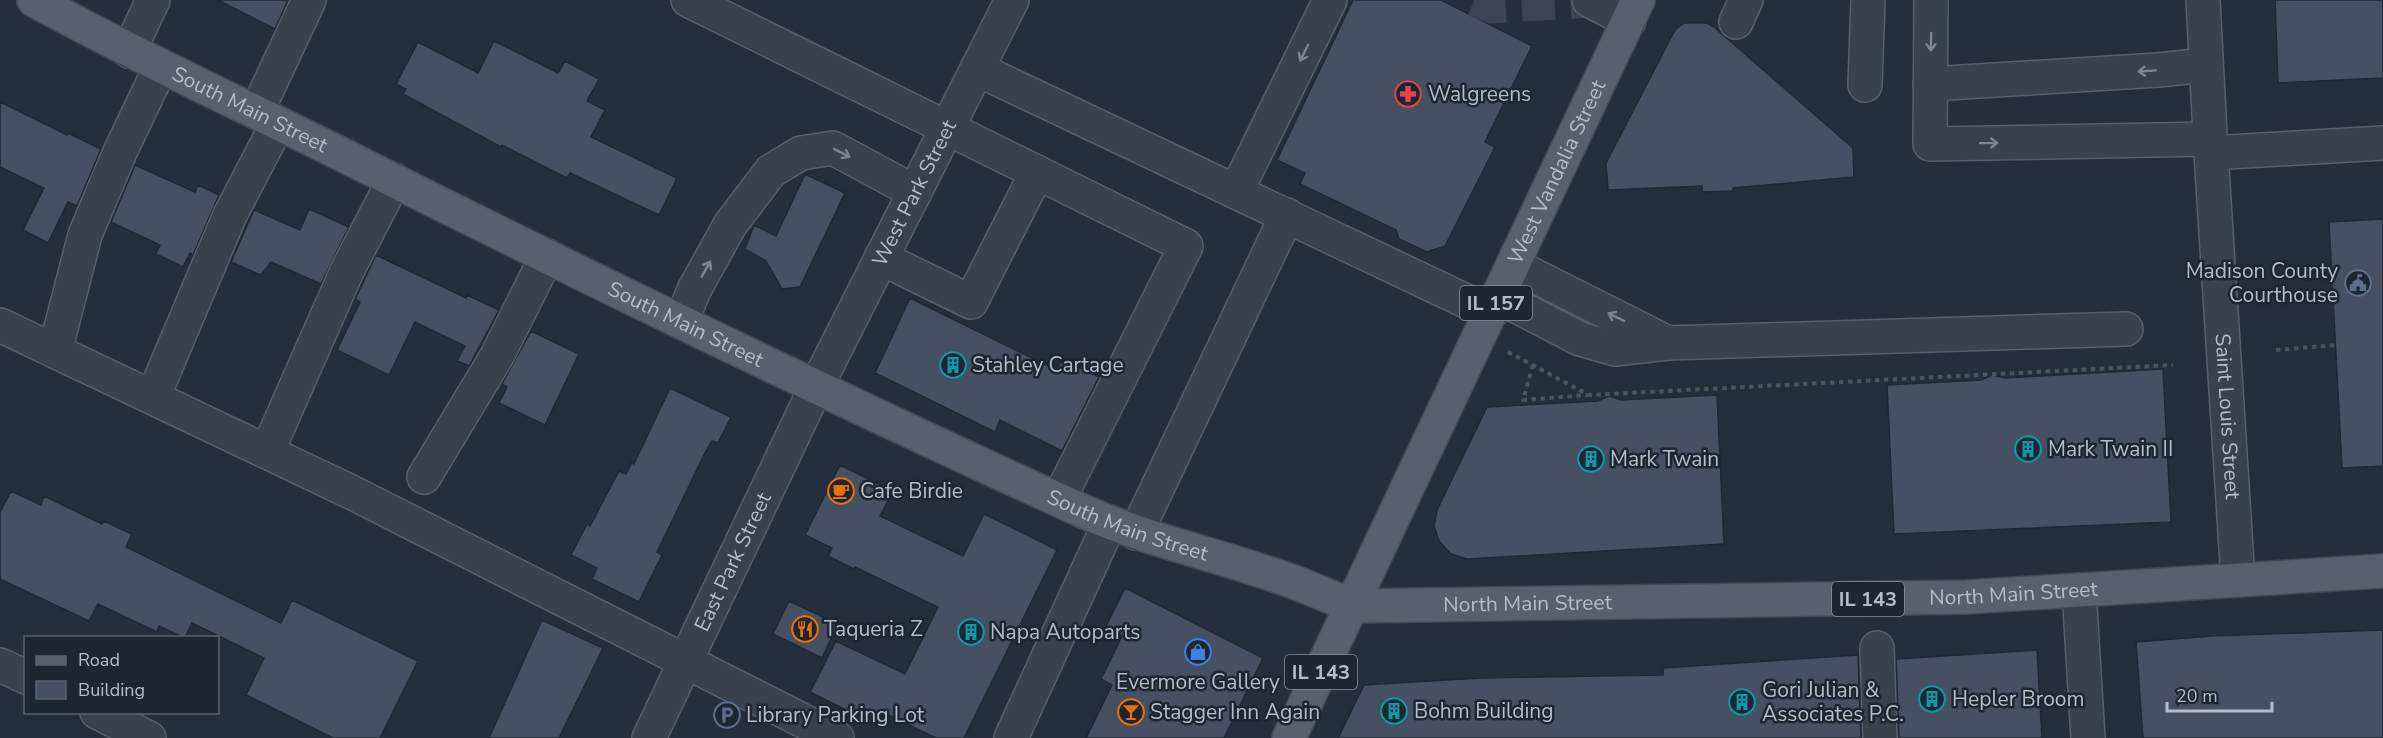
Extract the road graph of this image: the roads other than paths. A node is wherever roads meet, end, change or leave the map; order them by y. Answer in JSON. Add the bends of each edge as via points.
{"nodes":[{"id":1,"x":34,"y":0,"type":"edge"},
{"id":2,"x":153,"y":0,"type":"edge"},
{"id":3,"x":309,"y":0,"type":"edge"},
{"id":4,"x":687,"y":0,"type":"edge"},
{"id":5,"x":1012,"y":0,"type":"edge"},
{"id":6,"x":1330,"y":0,"type":"edge"},
{"id":7,"x":1589,"y":0,"type":"edge"},
{"id":8,"x":1868,"y":0,"type":"edge"},
{"id":9,"x":1931,"y":0,"type":"edge"},
{"id":10,"x":2204,"y":0,"type":"edge"},
{"id":11,"x":1634,"y":10,"type":"edge"},
{"id":12,"x":129,"y":51,"type":"junction"},
{"id":13,"x":2206,"y":65,"type":"junction"},
{"id":14,"x":161,"y":66,"type":"junction"},
{"id":15,"x":977,"y":69,"type":"junction"},
{"id":16,"x":1930,"y":84,"type":"junction"},
{"id":17,"x":1865,"y":85,"type":"dead end"},
{"id":18,"x":268,"y":117,"type":"junction"},
{"id":19,"x":947,"y":128,"type":"junction"},
{"id":20,"x":2383,"y":143,"type":"edge"},
{"id":21,"x":2210,"y":146,"type":"junction"},
{"id":22,"x":1037,"y":172,"type":"junction"},
{"id":23,"x":394,"y":180,"type":"junction"},
{"id":24,"x":915,"y":192,"type":"junction"},
{"id":25,"x":1236,"y":192,"type":"junction"},
{"id":26,"x":1287,"y":216,"type":"junction"},
{"id":27,"x":547,"y":256,"type":"junction"},
{"id":28,"x":881,"y":258,"type":"junction"},
{"id":29,"x":1513,"y":265,"type":"junction"},
{"id":30,"x":1495,"y":305,"type":"junction"},
{"id":31,"x":681,"y":322,"type":"junction"},
{"id":32,"x":0,"y":325,"type":"edge"},
{"id":33,"x":2126,"y":329,"type":"dead end"},
{"id":34,"x":1655,"y":345,"type":"junction"},
{"id":35,"x":55,"y":351,"type":"junction"},
{"id":36,"x":816,"y":387,"type":"junction"},
{"id":37,"x":153,"y":398,"type":"junction"},
{"id":38,"x":267,"y":452,"type":"junction"},
{"id":39,"x":424,"y":477,"type":"dead end"},
{"id":40,"x":1059,"y":499,"type":"junction"},
{"id":41,"x":1123,"y":528,"type":"junction"},
{"id":42,"x":2383,"y":571,"type":"edge"},
{"id":43,"x":2238,"y":580,"type":"junction"},
{"id":44,"x":2079,"y":590,"type":"junction"},
{"id":45,"x":1353,"y":606,"type":"junction"},
{"id":46,"x":1877,"y":648,"type":"dead end"},
{"id":47,"x":685,"y":662,"type":"junction"},
{"id":48,"x":0,"y":665,"type":"edge"},
{"id":49,"x":24,"y":676,"type":"edge"},
{"id":50,"x":101,"y":714,"type":"edge"},
{"id":51,"x":149,"y":738,"type":"edge"},
{"id":52,"x":649,"y":738,"type":"edge"},
{"id":53,"x":837,"y":738,"type":"edge"},
{"id":54,"x":1011,"y":738,"type":"edge"},
{"id":55,"x":1289,"y":738,"type":"edge"},
{"id":56,"x":1880,"y":738,"type":"edge"},
{"id":57,"x":2088,"y":738,"type":"edge"}],
"edges":[{"from":1,"to":12,"type":"main road","name":"South Main Street"},
{"from":2,"to":12,"type":"street"},
{"from":3,"to":18,"type":"street"},
{"from":4,"to":19,"type":"street"},
{"from":5,"to":15,"type":"street","name":"West Park Street"},
{"from":6,"to":25,"type":"street","one_way":true},
{"from":7,"to":11,"type":"street"},
{"from":8,"to":17,"type":"street"},
{"from":9,"to":16,"type":"street","one_way":true},
{"from":10,"to":13,"type":"street","name":"Saint Louis Street"},
{"from":11,"to":29,"type":"main road","name":"West Vandalia Street","number":"IL 157"},
{"from":12,"to":14,"type":"main road","name":"South Main Street"},
{"from":13,"to":16,"type":"street","one_way":true},
{"from":13,"to":21,"type":"street","name":"Saint Louis Street"},
{"from":14,"to":18,"type":"main road","name":"South Main Street"},
{"from":14,"to":35,"type":"street","via":[[85,235]]},
{"from":15,"to":19,"type":"street","name":"West Park Street"},
{"from":15,"to":25,"type":"street"},
{"from":16,"to":21,"type":"street","one_way":true,"via":[[1930,144]]},
{"from":18,"to":23,"type":"main road","name":"South Main Street"},
{"from":18,"to":37,"type":"street"},
{"from":19,"to":22,"type":"street"},
{"from":19,"to":24,"type":"street","name":"West Park Street"},
{"from":20,"to":21,"type":"street"},
{"from":21,"to":43,"type":"street","name":"Saint Louis Street"},
{"from":22,"to":28,"type":"street","via":[[971,302]]},
{"from":22,"to":40,"type":"street","via":[[1186,246]]},
{"from":23,"to":27,"type":"main road","name":"South Main Street"},
{"from":23,"to":38,"type":"street","via":[[347,271]]},
{"from":24,"to":28,"type":"street","name":"West Park Street"},
{"from":31,"to":24,"type":"street","one_way":true,"via":[[730,225],[771,171],[801,153],[833,148]]},
{"from":25,"to":26,"type":"street"},
{"from":26,"to":30,"type":"street"},
{"from":26,"to":41,"type":"street"},
{"from":27,"to":31,"type":"main road","name":"South Main Street"},
{"from":27,"to":39,"type":"street","via":[[497,356]]},
{"from":28,"to":36,"type":"street","name":"West Park Street"},
{"from":29,"to":30,"type":"main road","name":"West Vandalia Street","number":"IL 157"},
{"from":34,"to":29,"type":"street","one_way":true},
{"from":30,"to":34,"type":"street","via":[[1615,349]]},
{"from":30,"to":45,"type":"main road","name":"West Vandalia Street","number":"IL 157"},
{"from":31,"to":36,"type":"main road","name":"South Main Street"},
{"from":32,"to":35,"type":"street"},
{"from":33,"to":34,"type":"street"},
{"from":35,"to":37,"type":"street"},
{"from":36,"to":40,"type":"main road","name":"South Main Street"},
{"from":36,"to":47,"type":"street","name":"East Park Street"},
{"from":37,"to":38,"type":"street"},
{"from":38,"to":47,"type":"street"},
{"from":40,"to":41,"type":"main road","name":"South Main Street"},
{"from":41,"to":45,"type":"main road","name":"South Main Street","via":[[1297,583]]},
{"from":41,"to":54,"type":"street"},
{"from":42,"to":43,"type":"main road","name":"North Main Street","number":"IL 143"},
{"from":43,"to":44,"type":"main road","name":"North Main Street","number":"IL 143"},
{"from":44,"to":45,"type":"main road","name":"North Main Street","number":"IL 143","via":[[1967,597]]},
{"from":44,"to":57,"type":"street"},
{"from":45,"to":55,"type":"main road","number":"IL 143"},
{"from":46,"to":56,"type":"street"},
{"from":47,"to":52,"type":"street","name":"East Park Street"},
{"from":47,"to":53,"type":"street"},
{"from":48,"to":49,"type":"street"},
{"from":50,"to":51,"type":"street"}]}
